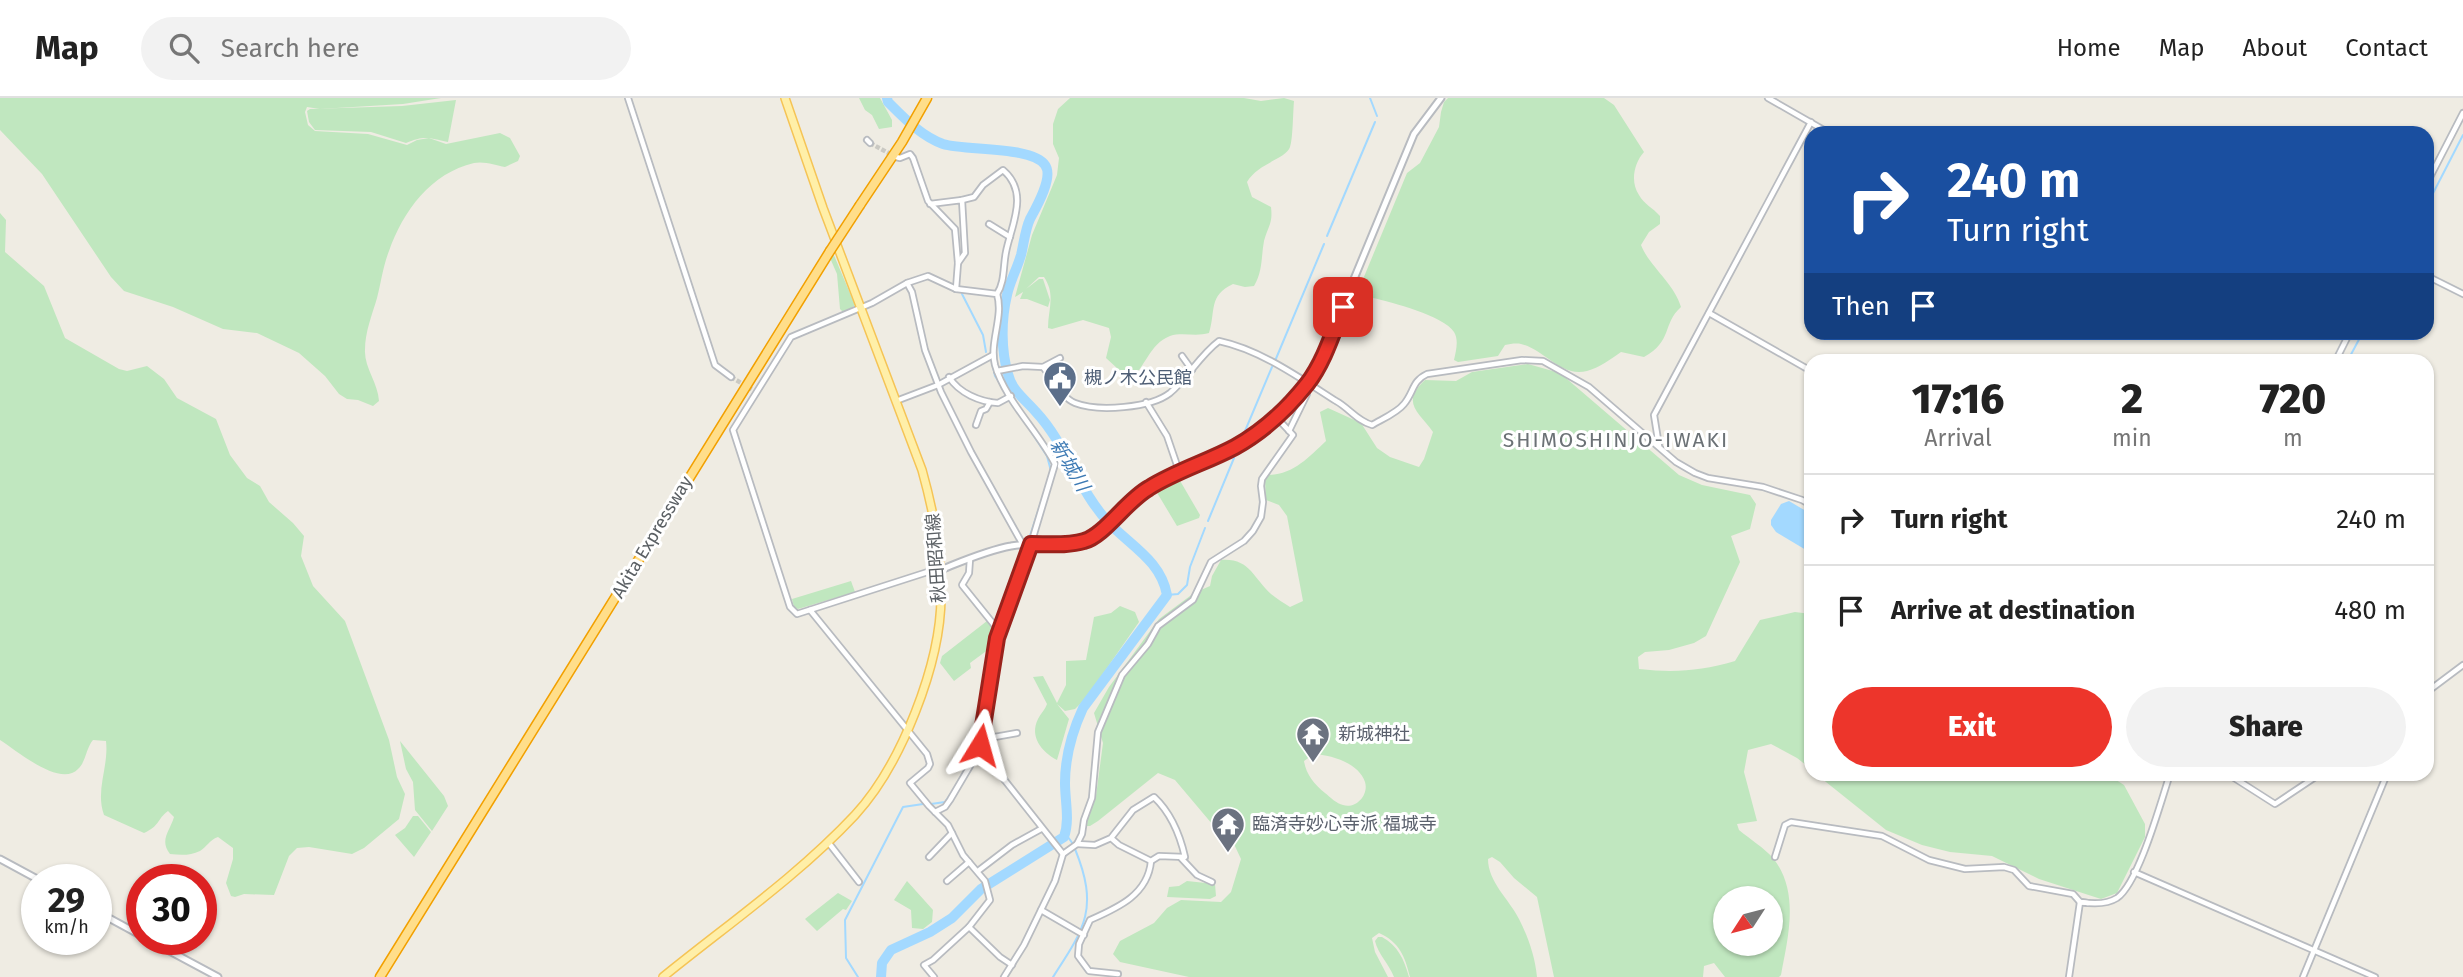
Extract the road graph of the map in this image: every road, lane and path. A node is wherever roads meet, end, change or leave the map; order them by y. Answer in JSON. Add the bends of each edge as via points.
{"nodes":[{"id":1,"x":628,"y":98,"type":"edge"},
{"id":2,"x":785,"y":98,"type":"edge"},
{"id":3,"x":926,"y":98,"type":"edge"},
{"id":4,"x":1441,"y":98,"type":"edge"},
{"id":5,"x":1768,"y":98,"type":"edge"},
{"id":6,"x":2463,"y":113,"type":"edge"},
{"id":7,"x":1811,"y":122,"type":"junction"},
{"id":8,"x":1809,"y":126,"type":"edge"},
{"id":9,"x":1818,"y":126,"type":"edge"},
{"id":10,"x":1804,"y":135,"type":"edge"},
{"id":11,"x":896,"y":157,"type":"tunnel mouth"},
{"id":12,"x":2434,"y":169,"type":"edge"},
{"id":13,"x":962,"y":200,"type":"junction"},
{"id":14,"x":930,"y":204,"type":"junction"},
{"id":15,"x":989,"y":224,"type":"dead end"},
{"id":16,"x":1010,"y":237,"type":"junction"},
{"id":17,"x":958,"y":263,"type":"junction"},
{"id":18,"x":2434,"y":280,"type":"edge"},
{"id":19,"x":907,"y":283,"type":"junction"},
{"id":20,"x":956,"y":289,"type":"junction"},
{"id":21,"x":2463,"y":294,"type":"edge"},
{"id":22,"x":997,"y":295,"type":"junction"},
{"id":23,"x":862,"y":308,"type":"junction"},
{"id":24,"x":1709,"y":313,"type":"junction"},
{"id":25,"x":993,"y":355,"type":"junction"},
{"id":26,"x":1182,"y":356,"type":"dead end"},
{"id":27,"x":1060,"y":358,"type":"dead end"},
{"id":28,"x":1043,"y":367,"type":"junction"},
{"id":29,"x":1804,"y":367,"type":"edge"},
{"id":30,"x":1192,"y":370,"type":"junction"},
{"id":31,"x":999,"y":371,"type":"junction"},
{"id":32,"x":731,"y":377,"type":"tunnel mouth"},
{"id":33,"x":949,"y":377,"type":"junction"},
{"id":34,"x":1307,"y":383,"type":"junction"},
{"id":35,"x":938,"y":385,"type":"junction"},
{"id":36,"x":1011,"y":396,"type":"junction"},
{"id":37,"x":896,"y":401,"type":"junction"},
{"id":38,"x":990,"y":402,"type":"junction"},
{"id":39,"x":1146,"y":402,"type":"junction"},
{"id":40,"x":1276,"y":417,"type":"junction"},
{"id":41,"x":975,"y":425,"type":"dead end"},
{"id":42,"x":1289,"y":431,"type":"junction"},
{"id":43,"x":1659,"y":447,"type":"junction"},
{"id":44,"x":1180,"y":474,"type":"junction"},
{"id":45,"x":1804,"y":501,"type":"edge"},
{"id":46,"x":1031,"y":544,"type":"junction"},
{"id":47,"x":1023,"y":545,"type":"junction"},
{"id":48,"x":970,"y":559,"type":"junction"},
{"id":49,"x":940,"y":569,"type":"junction"},
{"id":50,"x":810,"y":610,"type":"junction"},
{"id":51,"x":1000,"y":631,"type":"junction"},
{"id":52,"x":2463,"y":664,"type":"edge"},
{"id":53,"x":2434,"y":687,"type":"edge"},
{"id":54,"x":909,"y":730,"type":"junction"},
{"id":55,"x":1017,"y":733,"type":"dead end"},
{"id":56,"x":980,"y":746,"type":"junction"},
{"id":57,"x":2167,"y":781,"type":"edge"},
{"id":58,"x":2239,"y":781,"type":"edge"},
{"id":59,"x":2310,"y":781,"type":"edge"},
{"id":60,"x":2384,"y":781,"type":"edge"},
{"id":61,"x":935,"y":812,"type":"junction"},
{"id":62,"x":1041,"y":829,"type":"junction"},
{"id":63,"x":952,"y":833,"type":"junction"},
{"id":64,"x":1111,"y":838,"type":"junction"},
{"id":65,"x":828,"y":842,"type":"junction"},
{"id":66,"x":1077,"y":844,"type":"junction"},
{"id":67,"x":1061,"y":853,"type":"junction"},
{"id":68,"x":1775,"y":857,"type":"dead end"},
{"id":69,"x":929,"y":858,"type":"dead end"},
{"id":70,"x":1181,"y":858,"type":"junction"},
{"id":71,"x":0,"y":859,"type":"edge"},
{"id":72,"x":1151,"y":861,"type":"junction"},
{"id":73,"x":969,"y":862,"type":"junction"},
{"id":74,"x":21,"y":870,"type":"edge"},
{"id":75,"x":978,"y":871,"type":"junction"},
{"id":76,"x":2134,"y":872,"type":"junction"},
{"id":77,"x":947,"y":881,"type":"dead end"},
{"id":78,"x":859,"y":882,"type":"dead end"},
{"id":79,"x":1212,"y":882,"type":"dead end"},
{"id":80,"x":2080,"y":902,"type":"junction"},
{"id":81,"x":1041,"y":910,"type":"junction"},
{"id":82,"x":969,"y":927,"type":"junction"},
{"id":83,"x":1084,"y":935,"type":"junction"},
{"id":84,"x":2315,"y":950,"type":"junction"},
{"id":85,"x":177,"y":955,"type":"edge"},
{"id":86,"x":1012,"y":965,"type":"junction"},
{"id":87,"x":1118,"y":974,"type":"dead end"},
{"id":88,"x":218,"y":977,"type":"edge"},
{"id":89,"x":380,"y":977,"type":"edge"},
{"id":90,"x":663,"y":977,"type":"edge"},
{"id":91,"x":934,"y":977,"type":"edge"},
{"id":92,"x":1004,"y":977,"type":"edge"},
{"id":93,"x":2069,"y":977,"type":"edge"},
{"id":94,"x":2303,"y":977,"type":"edge"},
{"id":95,"x":2375,"y":977,"type":"edge"}],
"edges":[{"from":1,"to":32,"type":"street","via":[[715,365]]},
{"from":2,"to":23,"type":"main road","name":"秋田昭和線"},
{"from":3,"to":89,"type":"highway","name":"Akita Expressway","bridge":true},
{"from":4,"to":34,"type":"street","via":[[1414,134]]},
{"from":5,"to":7,"type":"street"},
{"from":6,"to":12,"type":"street"},
{"from":7,"to":8,"type":"street"},
{"from":7,"to":9,"type":"street"},
{"from":10,"to":24,"type":"street"},
{"from":11,"to":14,"type":"street","via":[[909,154],[913,158]]},
{"from":13,"to":14,"type":"street"},
{"from":13,"to":16,"type":"street","via":[[974,197],[1003,170],[1012,180],[1018,210]]},
{"from":13,"to":17,"type":"street","via":[[965,253]]},
{"from":14,"to":17,"type":"street","via":[[955,229]]},
{"from":15,"to":16,"type":"street"},
{"from":16,"to":22,"type":"street"},
{"from":17,"to":20,"type":"street"},
{"from":18,"to":21,"type":"street"},
{"from":19,"to":20,"type":"street","via":[[928,276]]},
{"from":19,"to":23,"type":"street"},
{"from":19,"to":35,"type":"street"},
{"from":20,"to":22,"type":"street"},
{"from":22,"to":25,"type":"street"},
{"from":23,"to":37,"type":"main road","name":"秋田昭和線"},
{"from":23,"to":50,"type":"street","via":[[791,337],[733,430],[790,607],[797,614]]},
{"from":24,"to":29,"type":"street"},
{"from":24,"to":43,"type":"street","via":[[1654,415]]},
{"from":25,"to":31,"type":"street"},
{"from":25,"to":33,"type":"street"},
{"from":26,"to":30,"type":"street"},
{"from":27,"to":28,"type":"street"},
{"from":28,"to":31,"type":"street"},
{"from":28,"to":39,"type":"street","via":[[1074,403],[1115,408]]},
{"from":30,"to":34,"type":"street","via":[[1219,341]]},
{"from":30,"to":39,"type":"street","via":[[1170,393]]},
{"from":31,"to":36,"type":"street"},
{"from":33,"to":35,"type":"street"},
{"from":33,"to":38,"type":"street","via":[[958,388]]},
{"from":34,"to":40,"type":"street"},
{"from":34,"to":42,"type":"street","via":[[1307,394]]},
{"from":34,"to":43,"type":"street","via":[[1371,425],[1402,407],[1413,385],[1427,374],[1543,361],[1589,387]]},
{"from":35,"to":37,"type":"street"},
{"from":35,"to":47,"type":"street"},
{"from":36,"to":38,"type":"street"},
{"from":36,"to":46,"type":"street","via":[[1055,464]]},
{"from":37,"to":49,"type":"main road","name":"秋田昭和線","via":[[935,514]]},
{"from":38,"to":41,"type":"street"},
{"from":39,"to":44,"type":"street","via":[[1167,436]]},
{"from":40,"to":42,"type":"street"},
{"from":40,"to":44,"type":"street","via":[[1255,435]]},
{"from":42,"to":66,"type":"street","via":[[1293,435],[1262,479],[1261,517],[1253,531],[1211,562],[1193,600],[1158,626],[1122,675],[1098,732],[1092,798]]},
{"from":43,"to":45,"type":"street","via":[[1708,478],[1763,487]]},
{"from":44,"to":46,"type":"street","via":[[1147,488],[1100,534],[1083,541]]},
{"from":46,"to":47,"type":"street"},
{"from":46,"to":51,"type":"street"},
{"from":47,"to":48,"type":"street"},
{"from":48,"to":49,"type":"street"},
{"from":48,"to":51,"type":"street","via":[[962,585]]},
{"from":49,"to":50,"type":"street"},
{"from":49,"to":54,"type":"main road","name":"秋田昭和線","via":[[936,636],[923,694]]},
{"from":50,"to":54,"type":"street"},
{"from":51,"to":56,"type":"street"},
{"from":52,"to":53,"type":"street"},
{"from":54,"to":61,"type":"street","via":[[928,754],[930,764],[910,783]]},
{"from":54,"to":65,"type":"main road","name":"秋田昭和線","via":[[869,797]]},
{"from":55,"to":56,"type":"street","via":[[989,738]]},
{"from":56,"to":61,"type":"street","via":[[950,800]]},
{"from":56,"to":62,"type":"street"},
{"from":57,"to":76,"type":"street"},
{"from":58,"to":59,"type":"street","via":[[2275,804]]},
{"from":60,"to":84,"type":"street"},
{"from":61,"to":63,"type":"street"},
{"from":62,"to":67,"type":"street"},
{"from":62,"to":75,"type":"street"},
{"from":63,"to":69,"type":"street"},
{"from":63,"to":73,"type":"street"},
{"from":64,"to":66,"type":"street","via":[[1095,845]]},
{"from":64,"to":70,"type":"street","via":[[1133,810],[1154,797],[1174,824],[1185,857]]},
{"from":64,"to":72,"type":"street"},
{"from":65,"to":78,"type":"street"},
{"from":65,"to":90,"type":"main road","name":"秋田昭和線"},
{"from":66,"to":67,"type":"street"},
{"from":67,"to":81,"type":"street","via":[[1055,881]]},
{"from":68,"to":80,"type":"street","via":[[1791,822],[1882,836],[1930,860],[1965,869],[2004,867],[2014,870],[2029,886],[2073,894]]},
{"from":70,"to":72,"type":"street","via":[[1159,856]]},
{"from":70,"to":79,"type":"street","via":[[1197,875]]},
{"from":71,"to":74,"type":"street"},
{"from":72,"to":83,"type":"street","via":[[1133,898],[1090,920]]},
{"from":73,"to":75,"type":"street"},
{"from":73,"to":77,"type":"street"},
{"from":75,"to":82,"type":"street","via":[[990,900]]},
{"from":76,"to":80,"type":"street","via":[[2120,896]]},
{"from":76,"to":84,"type":"street"},
{"from":80,"to":93,"type":"street"},
{"from":81,"to":83,"type":"street"},
{"from":81,"to":86,"type":"street"},
{"from":82,"to":86,"type":"street"},
{"from":82,"to":91,"type":"street","via":[[924,965]]},
{"from":83,"to":87,"type":"street","via":[[1078,956],[1089,971]]},
{"from":84,"to":94,"type":"street"},
{"from":84,"to":95,"type":"street"},
{"from":85,"to":88,"type":"street"},
{"from":86,"to":92,"type":"street"}]}
